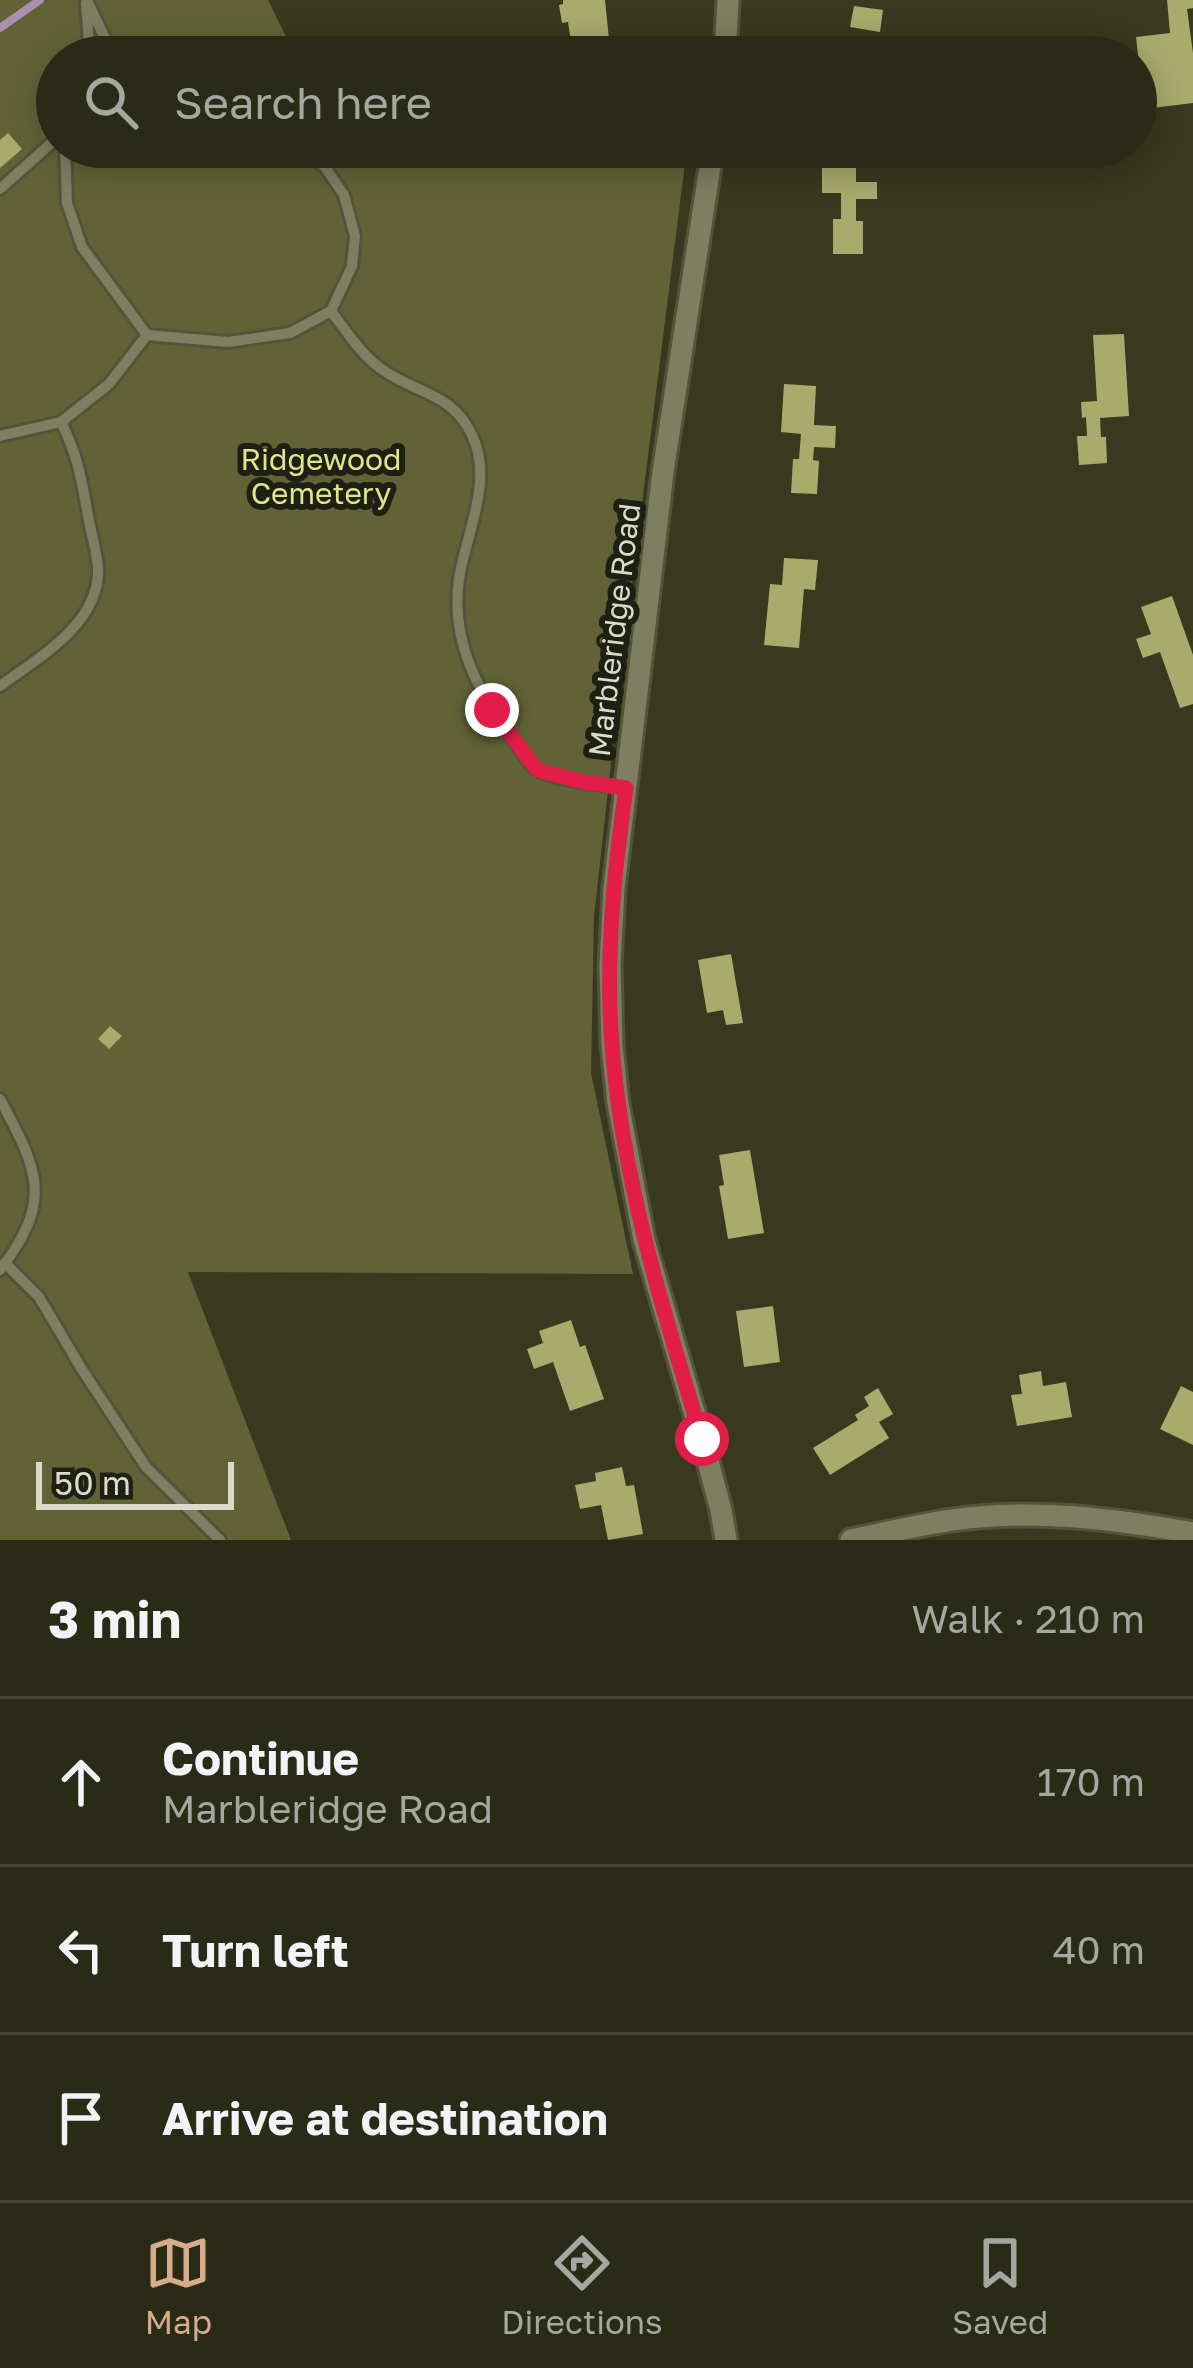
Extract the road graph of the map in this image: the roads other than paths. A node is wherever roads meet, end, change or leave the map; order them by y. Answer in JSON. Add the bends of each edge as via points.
{"nodes":[{"id":1,"x":86,"y":0,"type":"edge"},
{"id":2,"x":728,"y":0,"type":"edge"},
{"id":3,"x":89,"y":36,"type":"edge"},
{"id":4,"x":104,"y":36,"type":"edge"},
{"id":5,"x":726,"y":36,"type":"edge"},
{"id":6,"x":36,"y":157,"type":"edge"},
{"id":7,"x":66,"y":168,"type":"edge"},
{"id":8,"x":326,"y":168,"type":"edge"},
{"id":9,"x":710,"y":168,"type":"edge"},
{"id":10,"x":0,"y":189,"type":"edge"},
{"id":11,"x":331,"y":311,"type":"junction"},
{"id":12,"x":147,"y":334,"type":"junction"},
{"id":13,"x":61,"y":422,"type":"junction"},
{"id":14,"x":0,"y":436,"type":"edge"},
{"id":15,"x":0,"y":686,"type":"edge"},
{"id":16,"x":626,"y":788,"type":"junction"},
{"id":17,"x":0,"y":1099,"type":"edge"},
{"id":18,"x":3,"y":1267,"type":"edge"},
{"id":19,"x":1193,"y":1533,"type":"edge"},
{"id":20,"x":220,"y":1540,"type":"edge"},
{"id":21,"x":726,"y":1540,"type":"edge"},
{"id":22,"x":851,"y":1540,"type":"edge"}],
"edges":[{"from":1,"to":3,"type":"lane"},
{"from":1,"to":4,"type":"lane"},
{"from":2,"to":5,"type":"street"},
{"from":6,"to":10,"type":"lane"},
{"from":7,"to":12,"type":"lane","via":[[82,247]]},
{"from":8,"to":11,"type":"lane","via":[[356,236]]},
{"from":9,"to":16,"type":"street","name":"Marbleridge Road"},
{"from":11,"to":12,"type":"lane","via":[[290,333],[228,342]]},
{"from":11,"to":16,"type":"lane","via":[[362,352],[458,411],[474,438],[478,501],[463,554],[458,623],[492,710],[537,770]]},
{"from":12,"to":13,"type":"lane","via":[[110,384]]},
{"from":13,"to":14,"type":"lane"},
{"from":13,"to":15,"type":"lane","via":[[76,454],[98,568],[95,595],[80,621]]},
{"from":16,"to":21,"type":"street","name":"Marbleridge Road","via":[[610,965],[619,1103],[644,1240]]},
{"from":17,"to":18,"type":"lane","via":[[31,1156],[35,1190],[32,1221]]},
{"from":18,"to":20,"type":"lane","via":[[39,1298],[146,1467]]},
{"from":19,"to":22,"type":"street","via":[[1035,1515],[955,1519]]}]}
